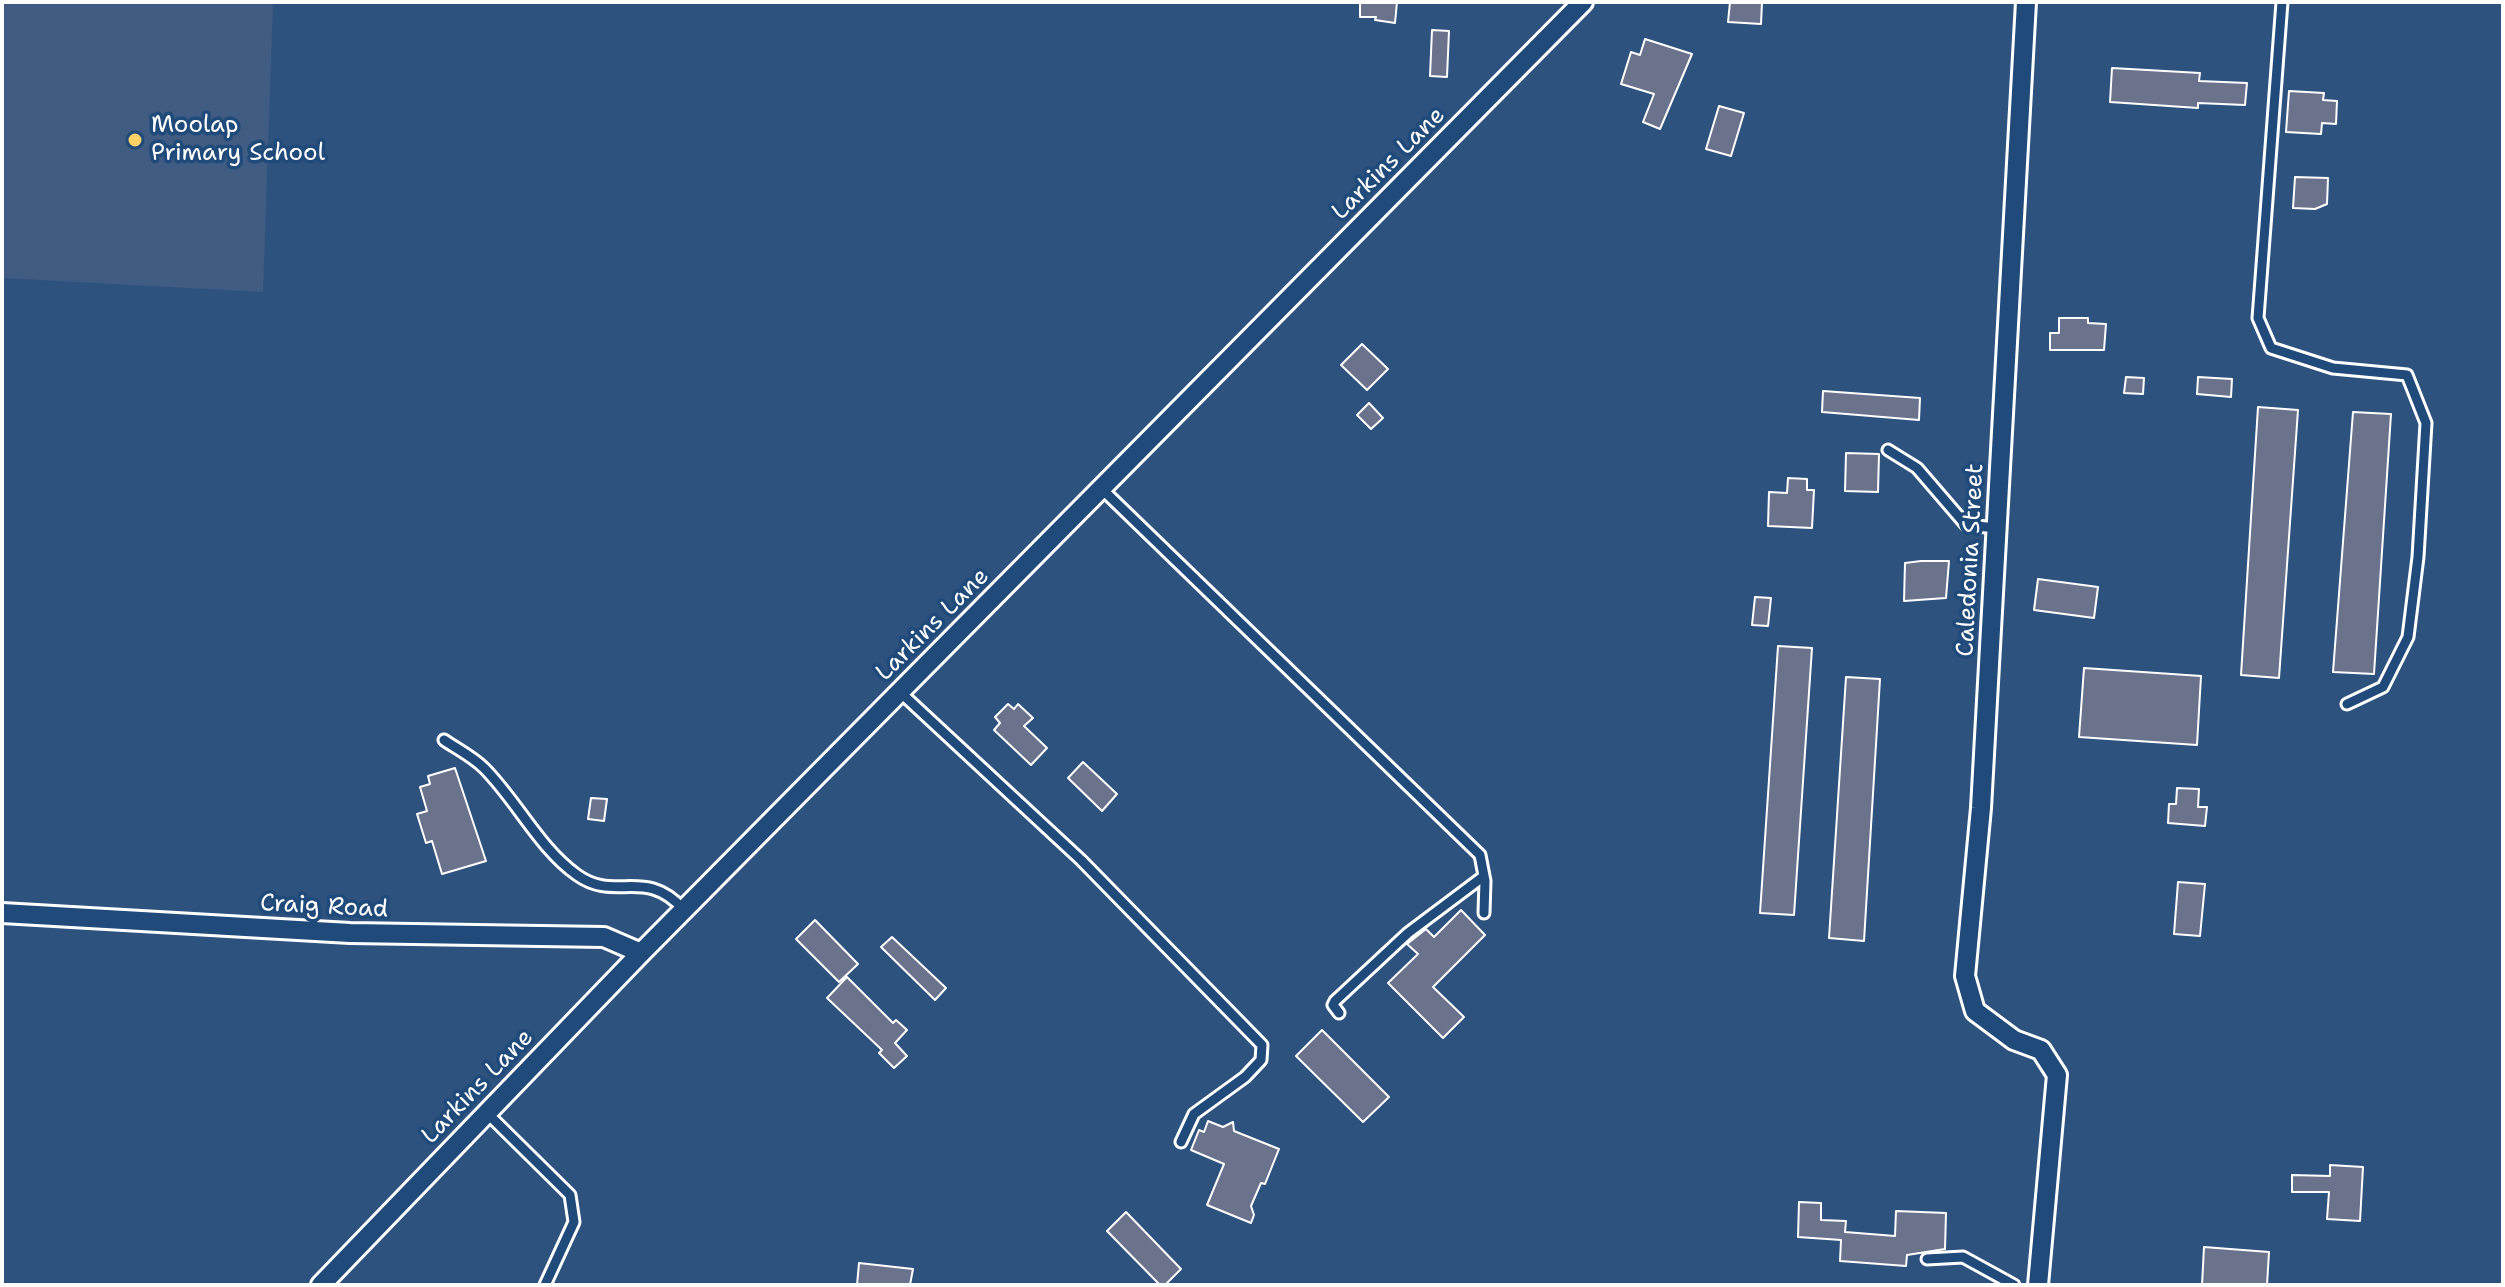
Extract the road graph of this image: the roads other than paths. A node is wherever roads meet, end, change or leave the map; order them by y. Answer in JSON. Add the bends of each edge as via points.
{"nodes":[{"id":1,"x":1583,"y":2,"type":"edge"},
{"id":2,"x":2026,"y":2,"type":"edge"},
{"id":3,"x":2282,"y":2,"type":"edge"},
{"id":4,"x":1888,"y":450,"type":"dead end"},
{"id":5,"x":1102,"y":489,"type":"junction"},
{"id":6,"x":1997,"y":528,"type":"junction"},
{"id":7,"x":900,"y":692,"type":"junction"},
{"id":8,"x":2347,"y":704,"type":"dead end"},
{"id":9,"x":444,"y":740,"type":"dead end"},
{"id":10,"x":1484,"y":876,"type":"junction"},
{"id":11,"x":684,"y":910,"type":"junction"},
{"id":12,"x":2,"y":913,"type":"edge"},
{"id":13,"x":1484,"y":913,"type":"dead end"},
{"id":14,"x":641,"y":953,"type":"junction"},
{"id":15,"x":1339,"y":1013,"type":"dead end"},
{"id":16,"x":487,"y":1113,"type":"junction"},
{"id":17,"x":1181,"y":1142,"type":"dead end"},
{"id":18,"x":1927,"y":1259,"type":"dead end"},
{"id":19,"x":321,"y":1285,"type":"edge"},
{"id":20,"x":545,"y":1285,"type":"edge"},
{"id":21,"x":2014,"y":1285,"type":"edge"},
{"id":22,"x":2038,"y":1285,"type":"edge"}],
"edges":[{"from":1,"to":5,"type":"street","name":"Larkins Lane"},
{"from":2,"to":6,"type":"street","name":"Caledonia Street"},
{"from":3,"to":8,"type":"lane","via":[[2258,318],[2271,348],[2333,368],[2407,375],[2426,423],[2408,637],[2383,687]]},
{"from":4,"to":6,"type":"lane","via":[[1917,468],[1966,525]]},
{"from":5,"to":7,"type":"street","name":"Larkins Lane"},
{"from":5,"to":10,"type":"lane","via":[[1480,855]]},
{"from":6,"to":22,"type":"street","name":"Caledonia Street","via":[[1965,976],[1975,1011],[2014,1040],[2041,1050],[2057,1075]]},
{"from":7,"to":11,"type":"street","name":"Larkins Lane"},
{"from":7,"to":17,"type":"lane","via":[[1081,860],[1262,1045],[1261,1060],[1194,1114]]},
{"from":9,"to":11,"type":"lane","via":[[484,768],[523,819],[579,876],[614,888],[654,886]]},
{"from":10,"to":13,"type":"lane"},
{"from":10,"to":15,"type":"lane","via":[[1408,933],[1335,1001]]},
{"from":11,"to":14,"type":"street","name":"Larkins Lane"},
{"from":12,"to":14,"type":"street","name":"Craig Road","via":[[350,933],[604,937]]},
{"from":14,"to":16,"type":"street","name":"Larkins Lane"},
{"from":16,"to":19,"type":"street","name":"Larkins Lane"},
{"from":16,"to":20,"type":"lane","via":[[570,1195],[574,1222]]},
{"from":18,"to":21,"type":"lane","via":[[1963,1257]]}]}
